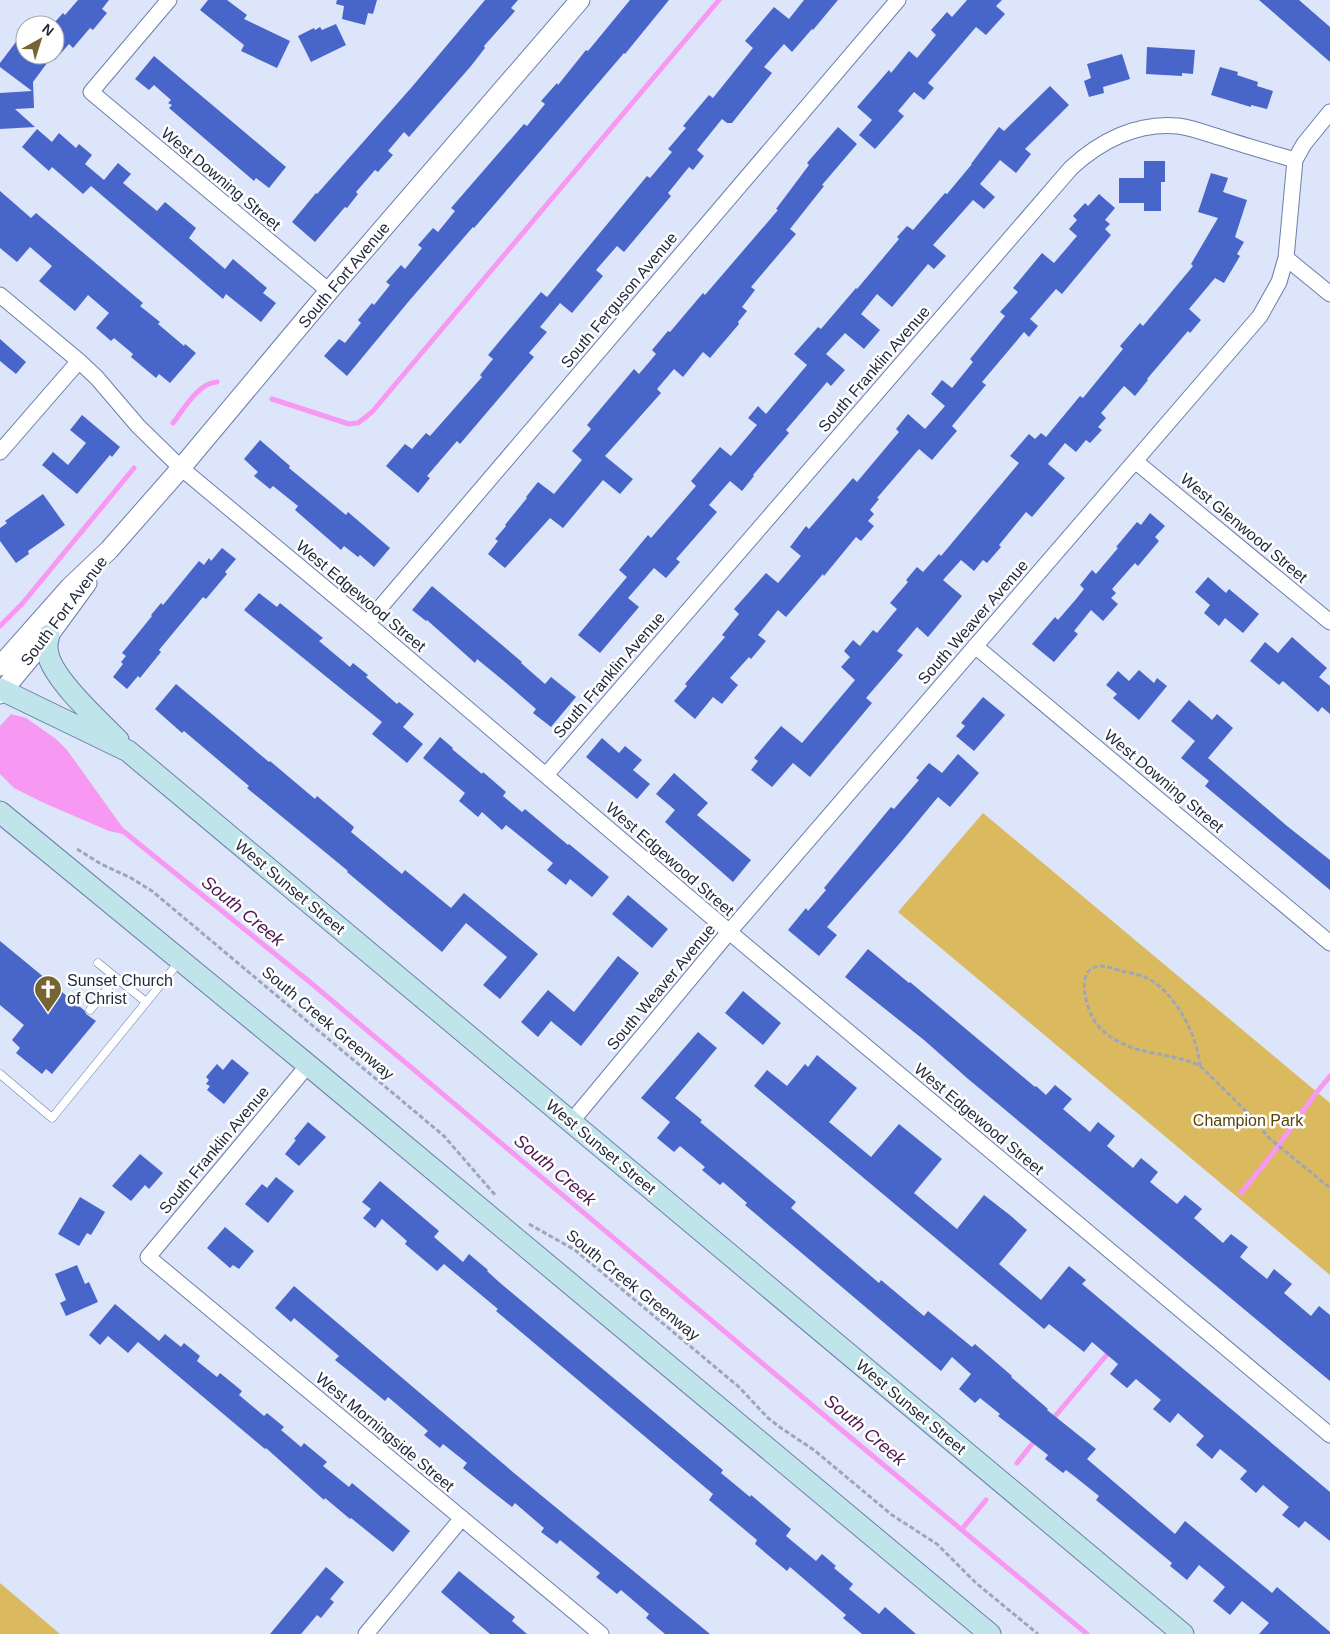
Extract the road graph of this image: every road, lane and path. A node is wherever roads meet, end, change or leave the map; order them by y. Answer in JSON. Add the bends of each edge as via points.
{"nodes":[{"id":1,"x":169,"y":0,"type":"edge"},
{"id":2,"x":580,"y":0,"type":"edge"},
{"id":3,"x":898,"y":0,"type":"edge"},
{"id":4,"x":1330,"y":112,"type":"edge"},
{"id":5,"x":1295,"y":160,"type":"junction"},
{"id":6,"x":1286,"y":258,"type":"junction"},
{"id":7,"x":329,"y":291,"type":"junction"},
{"id":8,"x":1330,"y":294,"type":"edge"},
{"id":9,"x":0,"y":295,"type":"edge"},
{"id":10,"x":79,"y":361,"type":"junction"},
{"id":11,"x":0,"y":452,"type":"edge"},
{"id":12,"x":1135,"y":461,"type":"junction"},
{"id":13,"x":181,"y":468,"type":"junction"},
{"id":14,"x":109,"y":550,"type":"junction"},
{"id":15,"x":1330,"y":622,"type":"edge"},
{"id":16,"x":367,"y":623,"type":"junction"},
{"id":17,"x":49,"y":635,"type":"junction"},
{"id":18,"x":975,"y":646,"type":"junction"},
{"id":19,"x":0,"y":666,"type":"edge"},
{"id":20,"x":1,"y":691,"type":"edge"},
{"id":21,"x":128,"y":752,"type":"junction"},
{"id":22,"x":546,"y":776,"type":"junction"},
{"id":23,"x":0,"y":812,"type":"edge"},
{"id":24,"x":72,"y":846,"type":"dead end"},
{"id":25,"x":729,"y":932,"type":"junction"},
{"id":26,"x":1330,"y":943,"type":"edge"},
{"id":27,"x":181,"y":961,"type":"junction"},
{"id":28,"x":98,"y":963,"type":"dead end"},
{"id":29,"x":116,"y":978,"type":"junction"},
{"id":30,"x":146,"y":1002,"type":"junction"},
{"id":31,"x":90,"y":1010,"type":"dead end"},
{"id":32,"x":308,"y":1065,"type":"junction"},
{"id":33,"x":1200,"y":1066,"type":"junction"},
{"id":34,"x":0,"y":1074,"type":"edge"},
{"id":35,"x":571,"y":1122,"type":"junction"},
{"id":36,"x":1330,"y":1188,"type":"edge"},
{"id":37,"x":501,"y":1201,"type":"dead end"},
{"id":38,"x":528,"y":1223,"type":"dead end"},
{"id":39,"x":148,"y":1257,"type":"joint"},
{"id":40,"x":1330,"y":1435,"type":"edge"},
{"id":41,"x":462,"y":1518,"type":"junction"},
{"id":42,"x":366,"y":1634,"type":"edge"},
{"id":43,"x":601,"y":1634,"type":"edge"},
{"id":44,"x":990,"y":1634,"type":"edge"},
{"id":45,"x":1038,"y":1634,"type":"edge"},
{"id":46,"x":1183,"y":1634,"type":"edge"}],
"edges":[{"from":1,"to":7,"type":"street","name":"West Downing Street","via":[[91,92]]},
{"from":2,"to":7,"type":"street","name":"South Fort Avenue"},
{"from":3,"to":16,"type":"street","name":"South Ferguson Avenue"},
{"from":4,"to":5,"type":"street","name":"South Weaver Avenue"},
{"from":5,"to":6,"type":"street","name":"South Weaver Avenue"},
{"from":5,"to":22,"type":"street","name":"South Franklin Avenue","via":[[1191,129],[1165,126],[1122,134],[1083,157]]},
{"from":6,"to":8,"type":"street"},
{"from":6,"to":12,"type":"street","name":"South Weaver Avenue","via":[[1280,282],[1260,316]]},
{"from":7,"to":13,"type":"street","name":"South Fort Avenue"},
{"from":9,"to":10,"type":"street","name":"West Edgewood Street"},
{"from":10,"to":11,"type":"street"},
{"from":10,"to":13,"type":"street","name":"West Edgewood Street"},
{"from":12,"to":15,"type":"street","name":"West Glenwood Street"},
{"from":12,"to":18,"type":"street","name":"South Weaver Avenue"},
{"from":13,"to":14,"type":"street","name":"South Fort Avenue"},
{"from":13,"to":16,"type":"street","name":"West Edgewood Street"},
{"from":14,"to":17,"type":"street","name":"South Fort Avenue"},
{"from":14,"to":19,"type":"street","name":"South Fort Avenue","via":[[70,587]]},
{"from":16,"to":22,"type":"street","name":"West Edgewood Street"},
{"from":17,"to":20,"type":"street","name":"South Fort Avenue"},
{"from":17,"to":21,"type":"main road","via":[[48,655],[59,677]]},
{"from":18,"to":25,"type":"street","name":"South Weaver Avenue"},
{"from":18,"to":26,"type":"street","name":"West Downing Street"},
{"from":20,"to":21,"type":"main road","name":"West Sunset Street"},
{"from":21,"to":35,"type":"main road","name":"West Sunset Street"},
{"from":22,"to":25,"type":"street","name":"West Edgewood Street"},
{"from":23,"to":27,"type":"main road"},
{"from":24,"to":37,"type":"path","name":"South Creek Greenway","via":[[152,891],[444,1136]]},
{"from":25,"to":35,"type":"street","name":"South Weaver Avenue"},
{"from":25,"to":40,"type":"street","name":"West Edgewood Street"},
{"from":27,"to":30,"type":"lane"},
{"from":27,"to":32,"type":"main road"},
{"from":28,"to":29,"type":"lane"},
{"from":29,"to":30,"type":"lane"},
{"from":29,"to":31,"type":"lane"},
{"from":30,"to":34,"type":"lane","via":[[52,1118]]},
{"from":32,"to":39,"type":"street","name":"South Franklin Avenue"},
{"from":32,"to":44,"type":"main road"},
{"from":33,"to":33,"type":"path","via":[[1190,1029],[1165,992],[1146,978],[1108,967],[1096,966],[1090,970],[1086,976],[1086,996],[1090,1013],[1102,1030],[1122,1044]]},
{"from":33,"to":36,"type":"path","via":[[1269,1138]]},
{"from":35,"to":46,"type":"main road","name":"West Sunset Street"},
{"from":38,"to":45,"type":"path","name":"South Creek Greenway","via":[[575,1250],[739,1387],[774,1423],[814,1450],[892,1515],[937,1544],[976,1583]]},
{"from":39,"to":41,"type":"street","name":"West Morningside Street"},
{"from":41,"to":42,"type":"street"},
{"from":41,"to":43,"type":"street","name":"West Morningside Street"}]}
